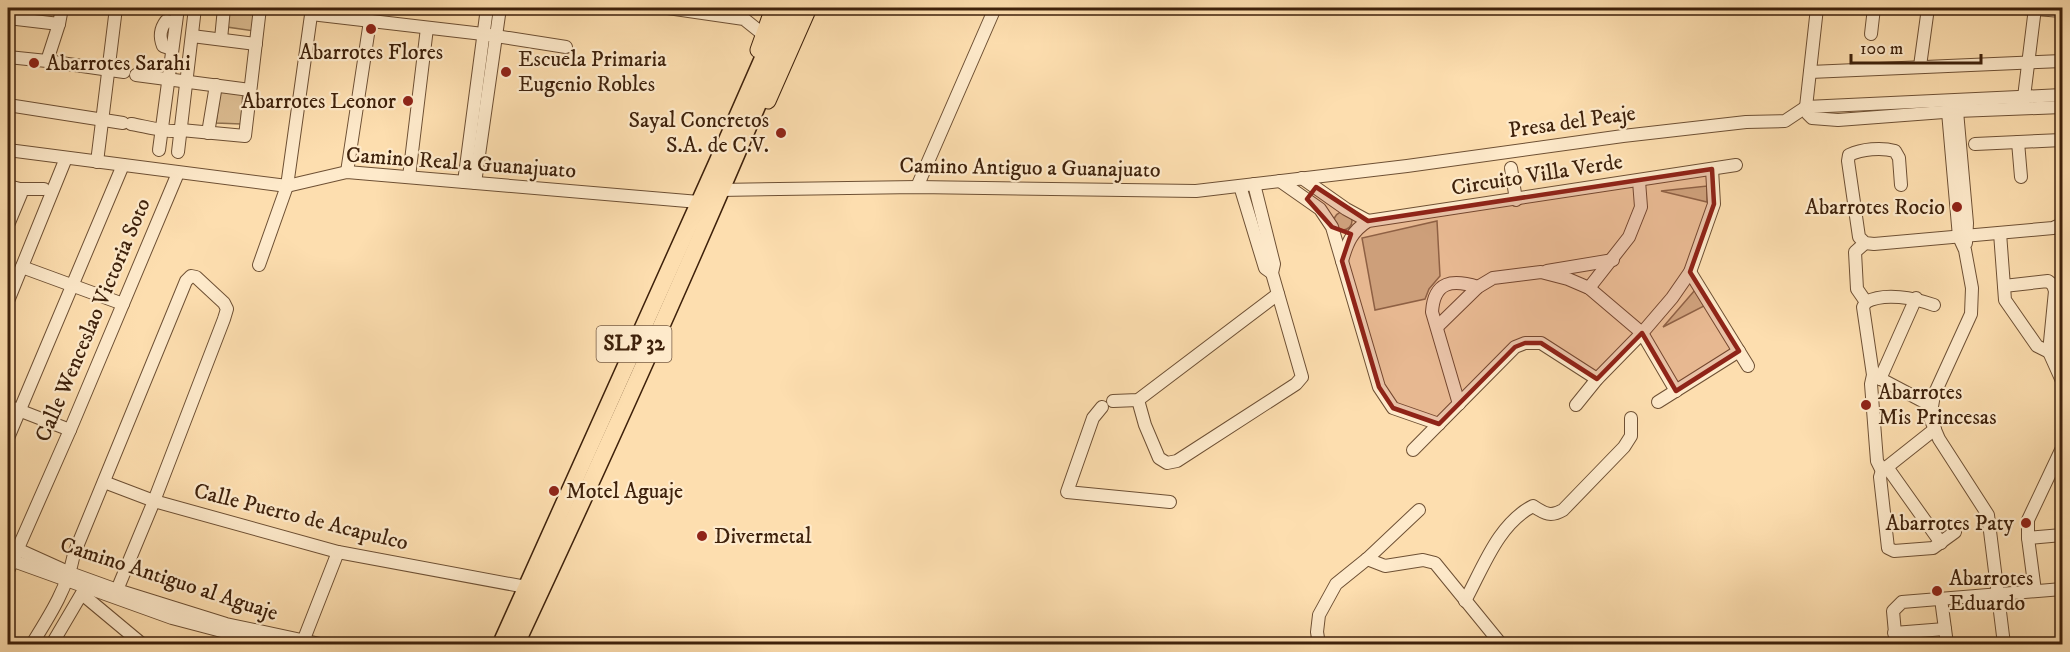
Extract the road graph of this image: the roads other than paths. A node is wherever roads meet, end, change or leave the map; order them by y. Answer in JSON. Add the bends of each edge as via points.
{"nodes":[{"id":1,"x":62,"y":8,"type":"edge"},
{"id":2,"x":117,"y":8,"type":"edge"},
{"id":3,"x":178,"y":8,"type":"edge"},
{"id":4,"x":195,"y":8,"type":"edge"},
{"id":5,"x":224,"y":8,"type":"edge"},
{"id":6,"x":260,"y":8,"type":"edge"},
{"id":7,"x":487,"y":8,"type":"edge"},
{"id":8,"x":500,"y":8,"type":"edge"},
{"id":9,"x":668,"y":8,"type":"edge"},
{"id":10,"x":773,"y":8,"type":"edge"},
{"id":11,"x":785,"y":8,"type":"edge"},
{"id":12,"x":798,"y":8,"type":"edge"},
{"id":13,"x":809,"y":8,"type":"edge"},
{"id":14,"x":995,"y":8,"type":"edge"},
{"id":15,"x":1817,"y":8,"type":"edge"},
{"id":16,"x":1874,"y":8,"type":"edge"},
{"id":17,"x":1928,"y":8,"type":"edge"},
{"id":18,"x":2031,"y":8,"type":"edge"},
{"id":19,"x":311,"y":11,"type":"edge"},
{"id":20,"x":2062,"y":11,"type":"edge"},
{"id":21,"x":8,"y":18,"type":"edge"},
{"id":22,"x":370,"y":21,"type":"junction"},
{"id":23,"x":59,"y":24,"type":"junction"},
{"id":24,"x":427,"y":28,"type":"junction"},
{"id":25,"x":1871,"y":34,"type":"dead end"},
{"id":26,"x":489,"y":35,"type":"junction"},
{"id":27,"x":192,"y":36,"type":"junction"},
{"id":28,"x":221,"y":39,"type":"junction"},
{"id":29,"x":772,"y":42,"type":"junction"},
{"id":30,"x":256,"y":44,"type":"junction"},
{"id":31,"x":566,"y":47,"type":"dead end"},
{"id":32,"x":8,"y":57,"type":"edge"},
{"id":33,"x":47,"y":61,"type":"junction"},
{"id":34,"x":2062,"y":61,"type":"edge"},
{"id":35,"x":2028,"y":63,"type":"junction"},
{"id":36,"x":1920,"y":66,"type":"junction"},
{"id":37,"x":102,"y":69,"type":"junction"},
{"id":38,"x":1810,"y":72,"type":"junction"},
{"id":39,"x":168,"y":78,"type":"junction"},
{"id":40,"x":186,"y":81,"type":"junction"},
{"id":41,"x":216,"y":85,"type":"junction"},
{"id":42,"x":250,"y":90,"type":"junction"},
{"id":43,"x":2062,"y":95,"type":"edge"},
{"id":44,"x":2023,"y":103,"type":"junction"},
{"id":45,"x":8,"y":105,"type":"edge"},
{"id":46,"x":1806,"y":106,"type":"junction"},
{"id":47,"x":2062,"y":107,"type":"edge"},
{"id":48,"x":1953,"y":111,"type":"junction"},
{"id":49,"x":102,"y":120,"type":"junction"},
{"id":50,"x":160,"y":128,"type":"junction"},
{"id":51,"x":180,"y":130,"type":"junction"},
{"id":52,"x":207,"y":133,"type":"junction"},
{"id":53,"x":2062,"y":140,"type":"edge"},
{"id":54,"x":2018,"y":142,"type":"junction"},
{"id":55,"x":1975,"y":144,"type":"dead end"},
{"id":56,"x":8,"y":150,"type":"edge"},
{"id":57,"x":159,"y":150,"type":"dead end"},
{"id":58,"x":178,"y":152,"type":"dead end"},
{"id":59,"x":66,"y":158,"type":"junction"},
{"id":60,"x":97,"y":162,"type":"junction"},
{"id":61,"x":123,"y":165,"type":"junction"},
{"id":62,"x":1736,"y":165,"type":"dead end"},
{"id":63,"x":723,"y":167,"type":"junction"},
{"id":64,"x":1511,"y":168,"type":"dead end"},
{"id":65,"x":1712,"y":169,"type":"junction"},
{"id":66,"x":347,"y":172,"type":"junction"},
{"id":67,"x":178,"y":173,"type":"junction"},
{"id":68,"x":1339,"y":174,"type":"joint"},
{"id":69,"x":409,"y":177,"type":"junction"},
{"id":70,"x":2022,"y":177,"type":"dead end"},
{"id":71,"x":1302,"y":178,"type":"junction"},
{"id":72,"x":1280,"y":181,"type":"junction"},
{"id":73,"x":1639,"y":181,"type":"junction"},
{"id":74,"x":470,"y":183,"type":"junction"},
{"id":75,"x":1254,"y":184,"type":"junction"},
{"id":76,"x":1901,"y":185,"type":"dead end"},
{"id":77,"x":287,"y":186,"type":"junction"},
{"id":78,"x":1239,"y":186,"type":"junction"},
{"id":79,"x":917,"y":187,"type":"junction"},
{"id":80,"x":1316,"y":187,"type":"junction"},
{"id":81,"x":14,"y":188,"type":"edge"},
{"id":82,"x":44,"y":189,"type":"dead end"},
{"id":83,"x":719,"y":190,"type":"junction"},
{"id":84,"x":1307,"y":200,"type":"junction"},
{"id":85,"x":1516,"y":200,"type":"junction"},
{"id":86,"x":699,"y":202,"type":"junction"},
{"id":87,"x":1368,"y":221,"type":"junction"},
{"id":88,"x":2062,"y":224,"type":"edge"},
{"id":89,"x":8,"y":225,"type":"edge"},
{"id":90,"x":1332,"y":227,"type":"junction"},
{"id":91,"x":1356,"y":230,"type":"junction"},
{"id":92,"x":2000,"y":232,"type":"junction"},
{"id":93,"x":1963,"y":236,"type":"junction"},
{"id":94,"x":1865,"y":243,"type":"junction"},
{"id":95,"x":1613,"y":260,"type":"junction"},
{"id":96,"x":1342,"y":261,"type":"junction"},
{"id":97,"x":259,"y":265,"type":"dead end"},
{"id":98,"x":22,"y":267,"type":"junction"},
{"id":99,"x":1541,"y":272,"type":"junction"},
{"id":100,"x":1690,"y":272,"type":"junction"},
{"id":101,"x":1272,"y":273,"type":"junction"},
{"id":102,"x":72,"y":285,"type":"junction"},
{"id":103,"x":2004,"y":286,"type":"junction"},
{"id":104,"x":1478,"y":287,"type":"junction"},
{"id":105,"x":1589,"y":288,"type":"junction"},
{"id":106,"x":1278,"y":294,"type":"junction"},
{"id":107,"x":1916,"y":298,"type":"junction"},
{"id":108,"x":8,"y":302,"type":"edge"},
{"id":109,"x":1866,"y":302,"type":"junction"},
{"id":110,"x":123,"y":303,"type":"junction"},
{"id":111,"x":1934,"y":305,"type":"dead end"},
{"id":112,"x":1437,"y":327,"type":"junction"},
{"id":113,"x":1642,"y":333,"type":"junction"},
{"id":114,"x":1739,"y":351,"type":"junction"},
{"id":115,"x":2049,"y":352,"type":"junction"},
{"id":116,"x":1748,"y":366,"type":"dead end"},
{"id":117,"x":1877,"y":377,"type":"junction"},
{"id":118,"x":1597,"y":379,"type":"junction"},
{"id":119,"x":2062,"y":379,"type":"edge"},
{"id":120,"x":1676,"y":390,"type":"junction"},
{"id":121,"x":1138,"y":400,"type":"junction"},
{"id":122,"x":1658,"y":402,"type":"dead end"},
{"id":123,"x":1460,"y":404,"type":"junction"},
{"id":124,"x":1576,"y":405,"type":"dead end"},
{"id":125,"x":1932,"y":406,"type":"junction"},
{"id":126,"x":13,"y":408,"type":"edge"},
{"id":127,"x":1631,"y":418,"type":"dead end"},
{"id":128,"x":1439,"y":424,"type":"junction"},
{"id":129,"x":1935,"y":429,"type":"junction"},
{"id":130,"x":70,"y":430,"type":"junction"},
{"id":131,"x":8,"y":438,"type":"edge"},
{"id":132,"x":2062,"y":448,"type":"edge"},
{"id":133,"x":1413,"y":450,"type":"dead end"},
{"id":134,"x":1884,"y":469,"type":"junction"},
{"id":135,"x":104,"y":482,"type":"junction"},
{"id":136,"x":154,"y":501,"type":"junction"},
{"id":137,"x":1170,"y":502,"type":"dead end"},
{"id":138,"x":1419,"y":510,"type":"dead end"},
{"id":139,"x":1955,"y":532,"type":"dead end"},
{"id":140,"x":2062,"y":536,"type":"edge"},
{"id":141,"x":2028,"y":538,"type":"junction"},
{"id":142,"x":1941,"y":543,"type":"junction"},
{"id":143,"x":338,"y":552,"type":"junction"},
{"id":144,"x":11,"y":557,"type":"edge"},
{"id":145,"x":1367,"y":559,"type":"junction"},
{"id":146,"x":69,"y":577,"type":"junction"},
{"id":147,"x":86,"y":587,"type":"junction"},
{"id":148,"x":526,"y":587,"type":"junction"},
{"id":149,"x":2062,"y":589,"type":"edge"},
{"id":150,"x":117,"y":590,"type":"junction"},
{"id":151,"x":2035,"y":591,"type":"junction"},
{"id":152,"x":1999,"y":594,"type":"junction"},
{"id":153,"x":1941,"y":599,"type":"junction"},
{"id":154,"x":1465,"y":601,"type":"junction"},
{"id":155,"x":1945,"y":629,"type":"junction"},
{"id":156,"x":1895,"y":639,"type":"edge"},
{"id":157,"x":302,"y":643,"type":"edge"},
{"id":158,"x":55,"y":644,"type":"edge"},
{"id":159,"x":1501,"y":644,"type":"edge"},
{"id":160,"x":32,"y":645,"type":"edge"},
{"id":161,"x":142,"y":645,"type":"edge"},
{"id":162,"x":271,"y":645,"type":"edge"},
{"id":163,"x":320,"y":645,"type":"edge"},
{"id":164,"x":501,"y":645,"type":"edge"},
{"id":165,"x":516,"y":645,"type":"edge"},
{"id":166,"x":1319,"y":645,"type":"edge"},
{"id":167,"x":1947,"y":645,"type":"edge"},
{"id":168,"x":2004,"y":645,"type":"edge"}],
"edges":[{"from":1,"to":23,"type":"street"},
{"from":2,"to":37,"type":"street"},
{"from":3,"to":39,"type":"street"},
{"from":4,"to":27,"type":"street"},
{"from":5,"to":28,"type":"street"},
{"from":6,"to":30,"type":"street"},
{"from":7,"to":26,"type":"street"},
{"from":8,"to":26,"type":"street"},
{"from":9,"to":29,"type":"street","via":[[744,19]]},
{"from":10,"to":29,"type":"main road"},
{"from":11,"to":29,"type":"highway","number":"SLP 32"},
{"from":12,"to":29,"type":"highway","number":"SLP 32"},
{"from":13,"to":63,"type":"main road","via":[[758,124]]},
{"from":14,"to":79,"type":"street"},
{"from":15,"to":38,"type":"street"},
{"from":16,"to":25,"type":"street"},
{"from":17,"to":36,"type":"street"},
{"from":18,"to":20,"type":"street"},
{"from":18,"to":35,"type":"street"},
{"from":19,"to":22,"type":"street"},
{"from":19,"to":77,"type":"street"},
{"from":21,"to":23,"type":"street"},
{"from":22,"to":24,"type":"street"},
{"from":22,"to":66,"type":"street"},
{"from":23,"to":33,"type":"street"},
{"from":24,"to":26,"type":"street"},
{"from":24,"to":69,"type":"street"},
{"from":26,"to":31,"type":"street"},
{"from":26,"to":74,"type":"street"},
{"from":27,"to":28,"type":"street"},
{"from":27,"to":40,"type":"street"},
{"from":28,"to":30,"type":"street"},
{"from":29,"to":63,"type":"highway","number":"SLP 32"},
{"from":30,"to":42,"type":"street"},
{"from":32,"to":33,"type":"street"},
{"from":33,"to":37,"type":"street"},
{"from":34,"to":35,"type":"street"},
{"from":35,"to":36,"type":"street"},
{"from":35,"to":44,"type":"street"},
{"from":36,"to":38,"type":"street"},
{"from":37,"to":39,"type":"street"},
{"from":37,"to":49,"type":"street"},
{"from":38,"to":46,"type":"street"},
{"from":39,"to":40,"type":"street"},
{"from":39,"to":50,"type":"street"},
{"from":40,"to":41,"type":"street"},
{"from":40,"to":51,"type":"street"},
{"from":41,"to":42,"type":"street"},
{"from":41,"to":52,"type":"street"},
{"from":42,"to":52,"type":"street","via":[[244,136]]},
{"from":43,"to":44,"type":"street"},
{"from":44,"to":46,"type":"street"},
{"from":44,"to":47,"type":"street"},
{"from":44,"to":48,"type":"street"},
{"from":45,"to":49,"type":"street"},
{"from":46,"to":48,"type":"street","via":[[1812,118],[1838,120]]},
{"from":46,"to":68,"type":"street","name":"Presa del Peaje","via":[[1785,121],[1623,136]]},
{"from":48,"to":93,"type":"street"},
{"from":49,"to":50,"type":"street"},
{"from":49,"to":60,"type":"street"},
{"from":50,"to":51,"type":"street","via":[[175,133]]},
{"from":50,"to":57,"type":"street"},
{"from":51,"to":52,"type":"street"},
{"from":51,"to":58,"type":"street"},
{"from":53,"to":54,"type":"street"},
{"from":54,"to":55,"type":"street"},
{"from":54,"to":70,"type":"street"},
{"from":56,"to":59,"type":"street","name":"Camino Real a Guanajuato"},
{"from":59,"to":60,"type":"street","name":"Camino Real a Guanajuato"},
{"from":59,"to":98,"type":"street"},
{"from":60,"to":61,"type":"street","name":"Camino Real a Guanajuato"},
{"from":61,"to":67,"type":"street","name":"Camino Real a Guanajuato"},
{"from":61,"to":102,"type":"street"},
{"from":62,"to":65,"type":"street","name":"Circuito Villa Verde"},
{"from":63,"to":83,"type":"highway","number":"SLP 32"},
{"from":63,"to":86,"type":"highway","number":"SLP 32"},
{"from":64,"to":85,"type":"street"},
{"from":65,"to":73,"type":"street","name":"Circuito Villa Verde"},
{"from":65,"to":100,"type":"street","via":[[1714,204]]},
{"from":66,"to":69,"type":"street","name":"Camino Real a Guanajuato"},
{"from":66,"to":77,"type":"street","name":"Camino Real a Guanajuato"},
{"from":67,"to":77,"type":"street","name":"Camino Real a Guanajuato"},
{"from":67,"to":110,"type":"street","name":"Calle Wenceslao Victoria Soto"},
{"from":68,"to":71,"type":"street","name":"Camino Antiguo a Guanajuato"},
{"from":69,"to":74,"type":"street","name":"Camino Real a Guanajuato"},
{"from":71,"to":72,"type":"street","name":"Camino Antiguo a Guanajuato"},
{"from":71,"to":80,"type":"street"},
{"from":72,"to":75,"type":"street","name":"Camino Antiguo a Guanajuato"},
{"from":72,"to":84,"type":"street"},
{"from":73,"to":85,"type":"street","name":"Circuito Villa Verde"},
{"from":73,"to":95,"type":"street","via":[[1641,207],[1629,237]]},
{"from":74,"to":86,"type":"street","name":"Camino Real a Guanajuato"},
{"from":75,"to":78,"type":"street","name":"Camino Antiguo a Guanajuato"},
{"from":75,"to":101,"type":"street","via":[[1274,264]]},
{"from":76,"to":94,"type":"street","via":[[1895,151],[1857,151],[1849,155],[1859,237]]},
{"from":77,"to":97,"type":"street"},
{"from":78,"to":79,"type":"street","name":"Camino Antiguo a Guanajuato","via":[[1196,190]]},
{"from":78,"to":101,"type":"street","via":[[1264,268]]},
{"from":79,"to":83,"type":"street","name":"Camino Antiguo a Guanajuato"},
{"from":80,"to":84,"type":"street"},
{"from":80,"to":87,"type":"street"},
{"from":81,"to":82,"type":"street"},
{"from":81,"to":89,"type":"street","via":[[21,194]]},
{"from":83,"to":165,"type":"highway","number":"SLP 32","via":[[584,500]]},
{"from":84,"to":90,"type":"street","via":[[1320,209]]},
{"from":85,"to":87,"type":"street","name":"Circuito Villa Verde"},
{"from":86,"to":148,"type":"highway","number":"SLP 32"},
{"from":87,"to":91,"type":"street","name":"Circuito Villa Verde"},
{"from":88,"to":92,"type":"street"},
{"from":90,"to":91,"type":"street","via":[[1343,232]]},
{"from":90,"to":96,"type":"street"},
{"from":91,"to":96,"type":"street","name":"Circuito Villa Verde"},
{"from":92,"to":93,"type":"street"},
{"from":92,"to":103,"type":"street"},
{"from":93,"to":94,"type":"street"},
{"from":93,"to":125,"type":"street","via":[[1972,288],[1971,314]]},
{"from":94,"to":109,"type":"street","via":[[1854,252],[1857,289]]},
{"from":95,"to":99,"type":"street"},
{"from":95,"to":105,"type":"street"},
{"from":96,"to":128,"type":"street","via":[[1379,387],[1393,408]]},
{"from":98,"to":102,"type":"street"},
{"from":98,"to":108,"type":"street"},
{"from":99,"to":104,"type":"street","via":[[1493,278]]},
{"from":99,"to":105,"type":"street"},
{"from":100,"to":113,"type":"street"},
{"from":100,"to":114,"type":"street"},
{"from":101,"to":106,"type":"street"},
{"from":102,"to":110,"type":"street"},
{"from":102,"to":126,"type":"street"},
{"from":103,"to":115,"type":"street","via":[[2005,300],[2037,346]]},
{"from":103,"to":115,"type":"street","via":[[2048,281],[2053,285]]},
{"from":104,"to":112,"type":"street"},
{"from":104,"to":112,"type":"street","via":[[1462,282],[1439,289],[1432,312]]},
{"from":105,"to":113,"type":"street"},
{"from":106,"to":121,"type":"street"},
{"from":106,"to":121,"type":"street","via":[[1302,376],[1296,384],[1167,464],[1159,458]]},
{"from":107,"to":109,"type":"street","via":[[1874,297]]},
{"from":107,"to":111,"type":"street"},
{"from":107,"to":117,"type":"street"},
{"from":109,"to":117,"type":"street","via":[[1863,307]]},
{"from":110,"to":130,"type":"street","name":"Calle Wenceslao Victoria Soto"},
{"from":112,"to":123,"type":"street"},
{"from":113,"to":118,"type":"street"},
{"from":113,"to":120,"type":"street"},
{"from":114,"to":116,"type":"street"},
{"from":114,"to":120,"type":"street"},
{"from":115,"to":119,"type":"street"},
{"from":117,"to":125,"type":"street"},
{"from":117,"to":134,"type":"street","via":[[1872,384],[1877,461]]},
{"from":118,"to":123,"type":"street","via":[[1541,343],[1525,343],[1515,347]]},
{"from":118,"to":124,"type":"street"},
{"from":120,"to":122,"type":"street"},
{"from":121,"to":137,"type":"street","via":[[1108,404],[1093,418],[1067,492]]},
{"from":123,"to":128,"type":"street"},
{"from":125,"to":129,"type":"street","via":[[1930,418]]},
{"from":126,"to":130,"type":"street"},
{"from":126,"to":131,"type":"street"},
{"from":127,"to":154,"type":"street","via":[[1631,436],[1624,447],[1563,510],[1545,513],[1533,506],[1520,513],[1503,532]]},
{"from":128,"to":133,"type":"street"},
{"from":129,"to":134,"type":"street"},
{"from":129,"to":152,"type":"street","via":[[1988,516]]},
{"from":130,"to":144,"type":"street","name":"Calle Wenceslao Victoria Soto"},
{"from":132,"to":141,"type":"street","via":[[2028,520]]},
{"from":134,"to":142,"type":"street"},
{"from":134,"to":142,"type":"street","via":[[1880,477],[1888,548],[1933,548]]},
{"from":135,"to":136,"type":"street","name":"Calle Puerto de Acapulco"},
{"from":135,"to":136,"type":"street","via":[[186,281],[190,276],[196,277],[227,309]]},
{"from":135,"to":146,"type":"street","via":[[74,554]]},
{"from":136,"to":143,"type":"street","name":"Calle Puerto de Acapulco"},
{"from":136,"to":150,"type":"street"},
{"from":138,"to":145,"type":"street"},
{"from":139,"to":142,"type":"street"},
{"from":140,"to":141,"type":"street"},
{"from":141,"to":151,"type":"street"},
{"from":143,"to":148,"type":"street","name":"Calle Puerto de Acapulco"},
{"from":143,"to":157,"type":"street"},
{"from":144,"to":146,"type":"street","name":"Camino Antiguo al Aguaje"},
{"from":145,"to":154,"type":"street","via":[[1385,566],[1435,563]]},
{"from":145,"to":166,"type":"street","via":[[1336,584],[1319,615]]},
{"from":146,"to":147,"type":"street","name":"Camino Antiguo al Aguaje"},
{"from":146,"to":160,"type":"street"},
{"from":147,"to":150,"type":"street","name":"Camino Antiguo al Aguaje"},
{"from":147,"to":158,"type":"street"},
{"from":147,"to":161,"type":"street"},
{"from":147,"to":162,"type":"street","name":"Camino Antiguo al Aguaje","via":[[172,618]]},
{"from":148,"to":164,"type":"highway","number":"SLP 32"},
{"from":149,"to":151,"type":"street"},
{"from":150,"to":157,"type":"street","name":"Camino Antiguo al Aguaje"},
{"from":151,"to":152,"type":"street"},
{"from":152,"to":153,"type":"street"},
{"from":152,"to":168,"type":"street"},
{"from":153,"to":155,"type":"street"},
{"from":153,"to":156,"type":"street","via":[[1897,606],[1893,611]]},
{"from":154,"to":159,"type":"street"},
{"from":155,"to":156,"type":"street"},
{"from":155,"to":167,"type":"street"},
{"from":157,"to":163,"type":"street","name":"Camino Antiguo al Aguaje"}]}
